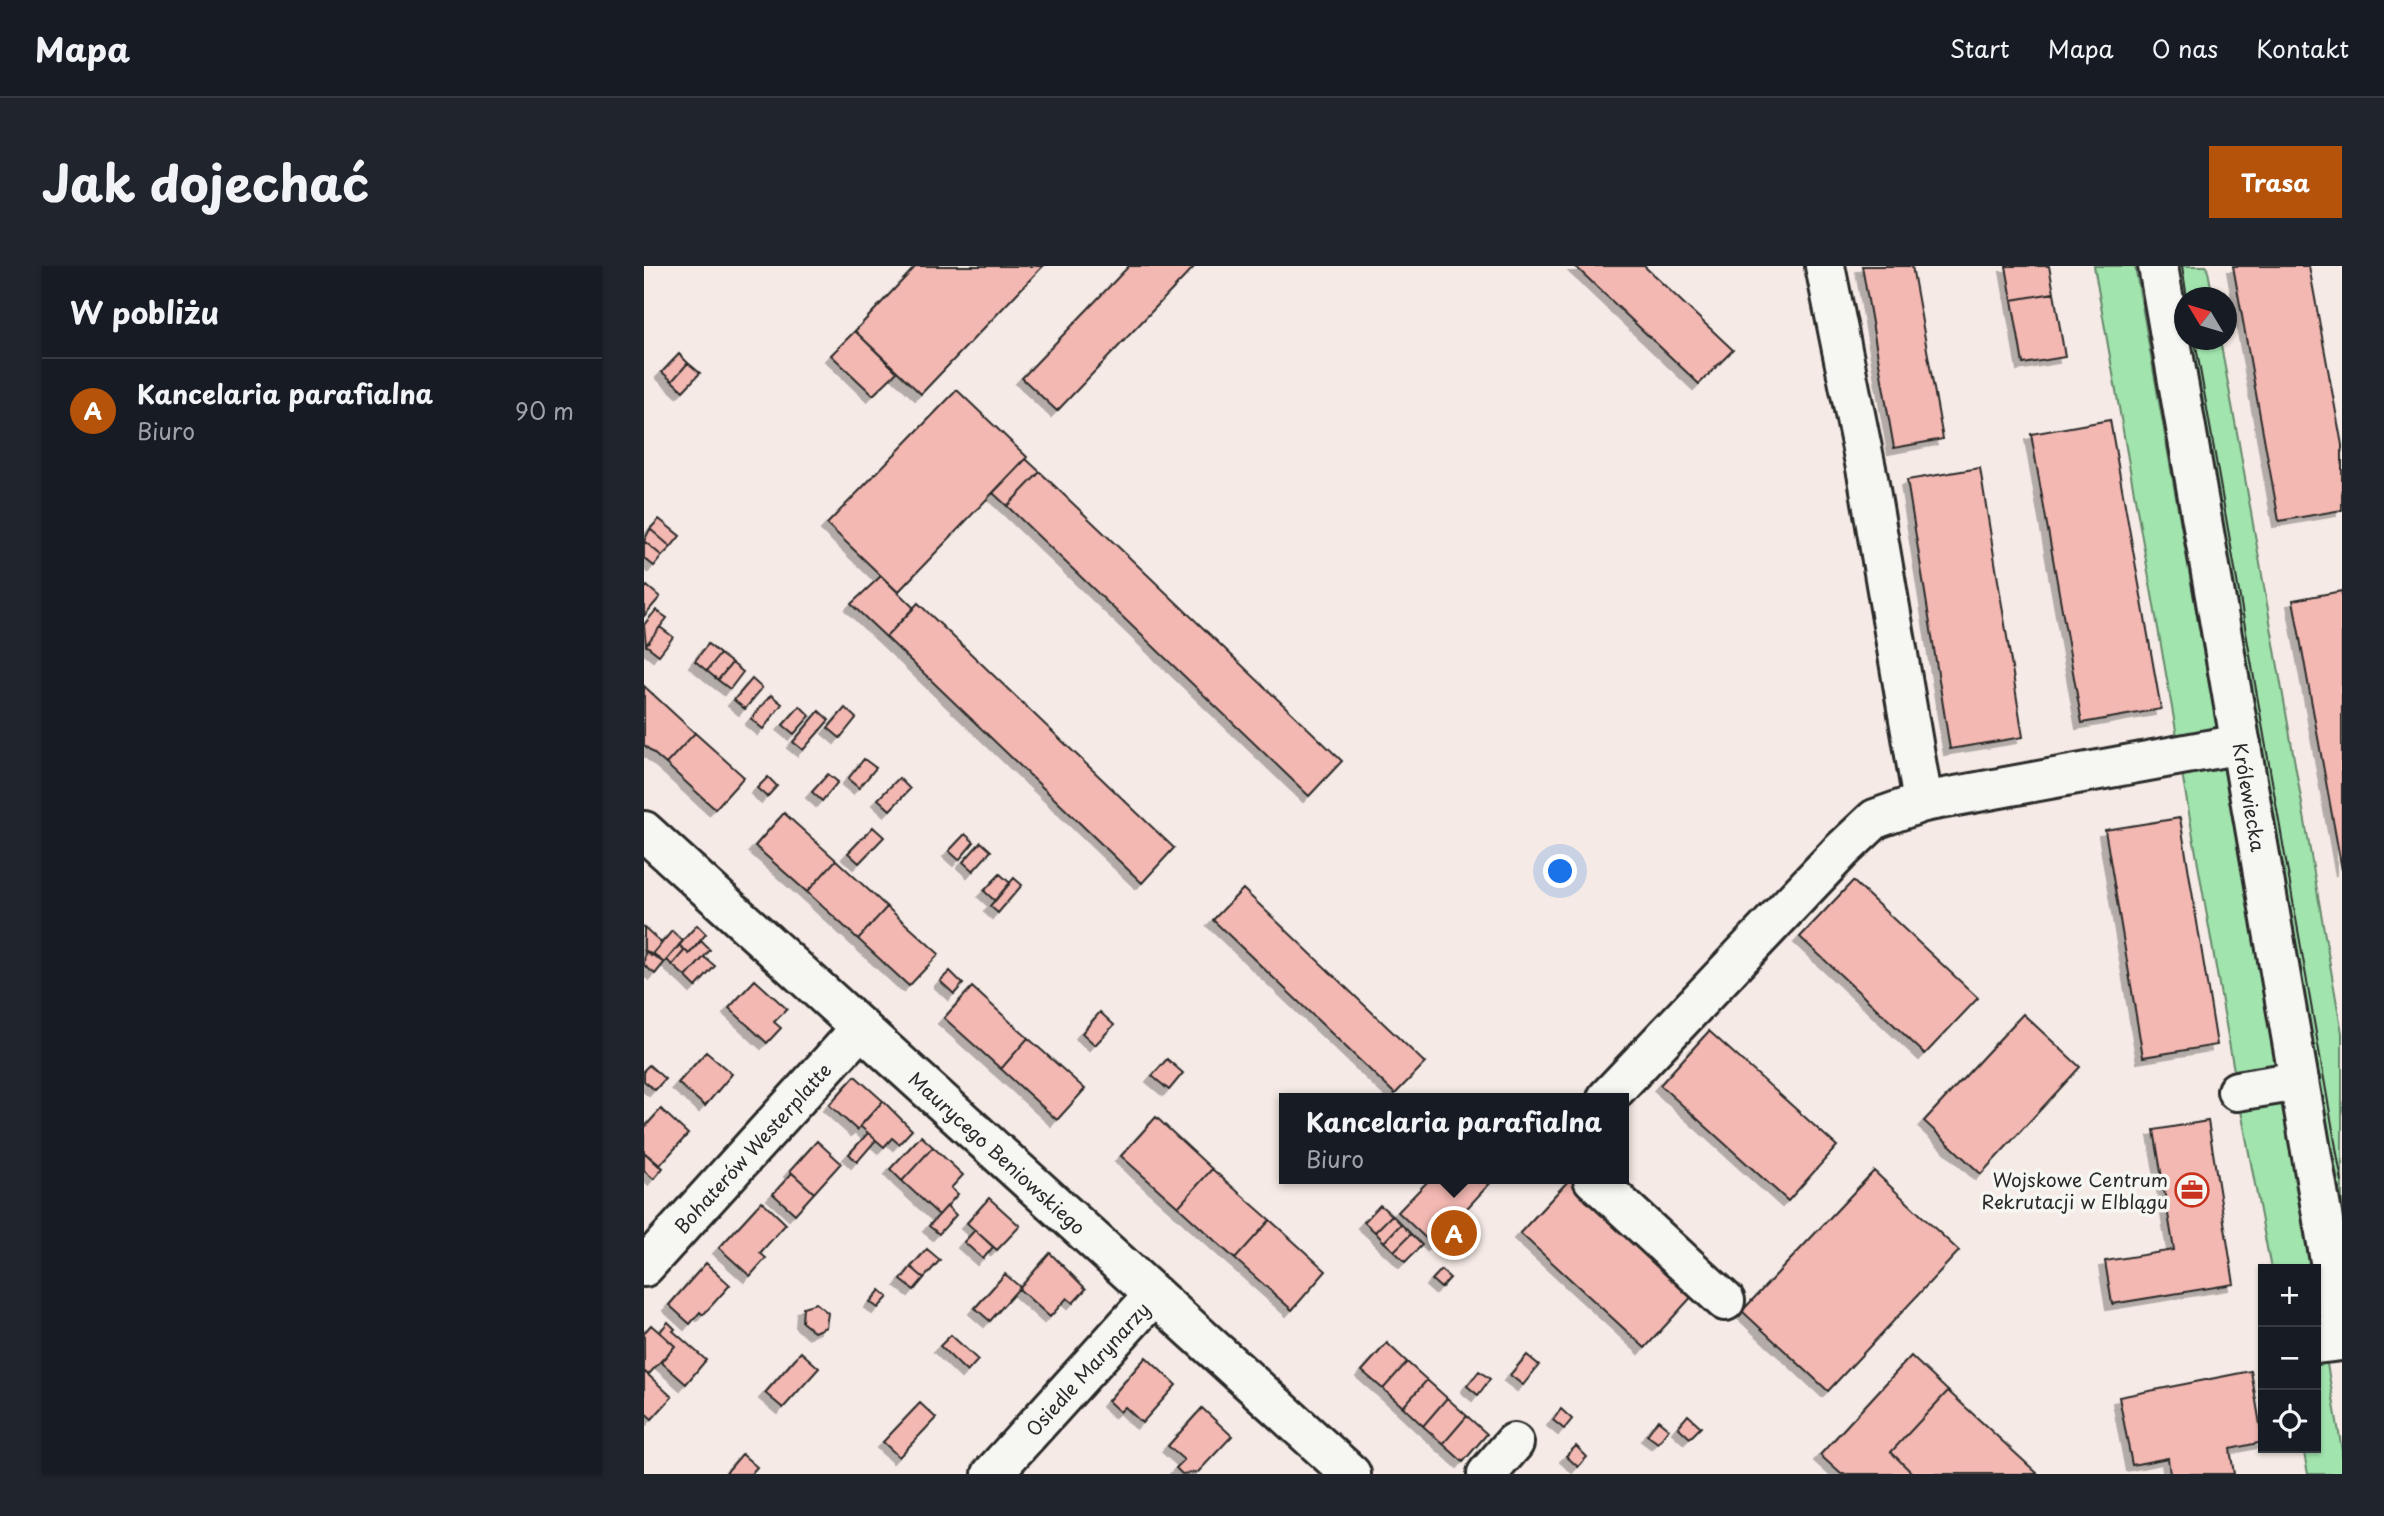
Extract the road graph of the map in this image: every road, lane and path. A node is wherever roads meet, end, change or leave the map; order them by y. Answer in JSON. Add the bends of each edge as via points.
{"nodes":[{"id":1,"x":1825,"y":266,"type":"edge"},
{"id":2,"x":2158,"y":266,"type":"edge"},
{"id":3,"x":2241,"y":744,"type":"junction"},
{"id":4,"x":1923,"y":802,"type":"junction"},
{"id":5,"x":644,"y":831,"type":"edge"},
{"id":6,"x":861,"y":1028,"type":"junction"},
{"id":7,"x":2299,"y":1081,"type":"junction"},
{"id":8,"x":2237,"y":1091,"type":"dead end"},
{"id":9,"x":1612,"y":1093,"type":"edge"},
{"id":10,"x":1598,"y":1184,"type":"edge"},
{"id":11,"x":644,"y":1267,"type":"edge"},
{"id":12,"x":1154,"y":1295,"type":"junction"},
{"id":13,"x":1725,"y":1300,"type":"dead end"},
{"id":14,"x":2342,"y":1330,"type":"edge"},
{"id":15,"x":2342,"y":1341,"type":"edge"},
{"id":16,"x":2321,"y":1343,"type":"edge"},
{"id":17,"x":1514,"y":1443,"type":"dead end"},
{"id":18,"x":992,"y":1474,"type":"edge"},
{"id":19,"x":1351,"y":1474,"type":"edge"},
{"id":20,"x":1487,"y":1474,"type":"edge"}],
"edges":[{"from":1,"to":4,"type":"street","via":[[1868,478]]},
{"from":2,"to":3,"type":"street","name":"Królewiecka"},
{"from":3,"to":4,"type":"street"},
{"from":3,"to":7,"type":"street","name":"Królewiecka"},
{"from":4,"to":9,"type":"street","via":[[1875,819]]},
{"from":5,"to":6,"type":"street","name":"Maurycego Beniowskiego"},
{"from":6,"to":11,"type":"street","name":"Bohaterów Westerplatte"},
{"from":6,"to":12,"type":"street","name":"Maurycego Beniowskiego"},
{"from":7,"to":8,"type":"street"},
{"from":7,"to":14,"type":"street","name":"Królewiecka"},
{"from":10,"to":13,"type":"street"},
{"from":12,"to":18,"type":"street","name":"Osiedle Marynarzy"},
{"from":12,"to":19,"type":"street","name":"Maurycego Beniowskiego"},
{"from":15,"to":16,"type":"street"},
{"from":17,"to":20,"type":"street"}]}
